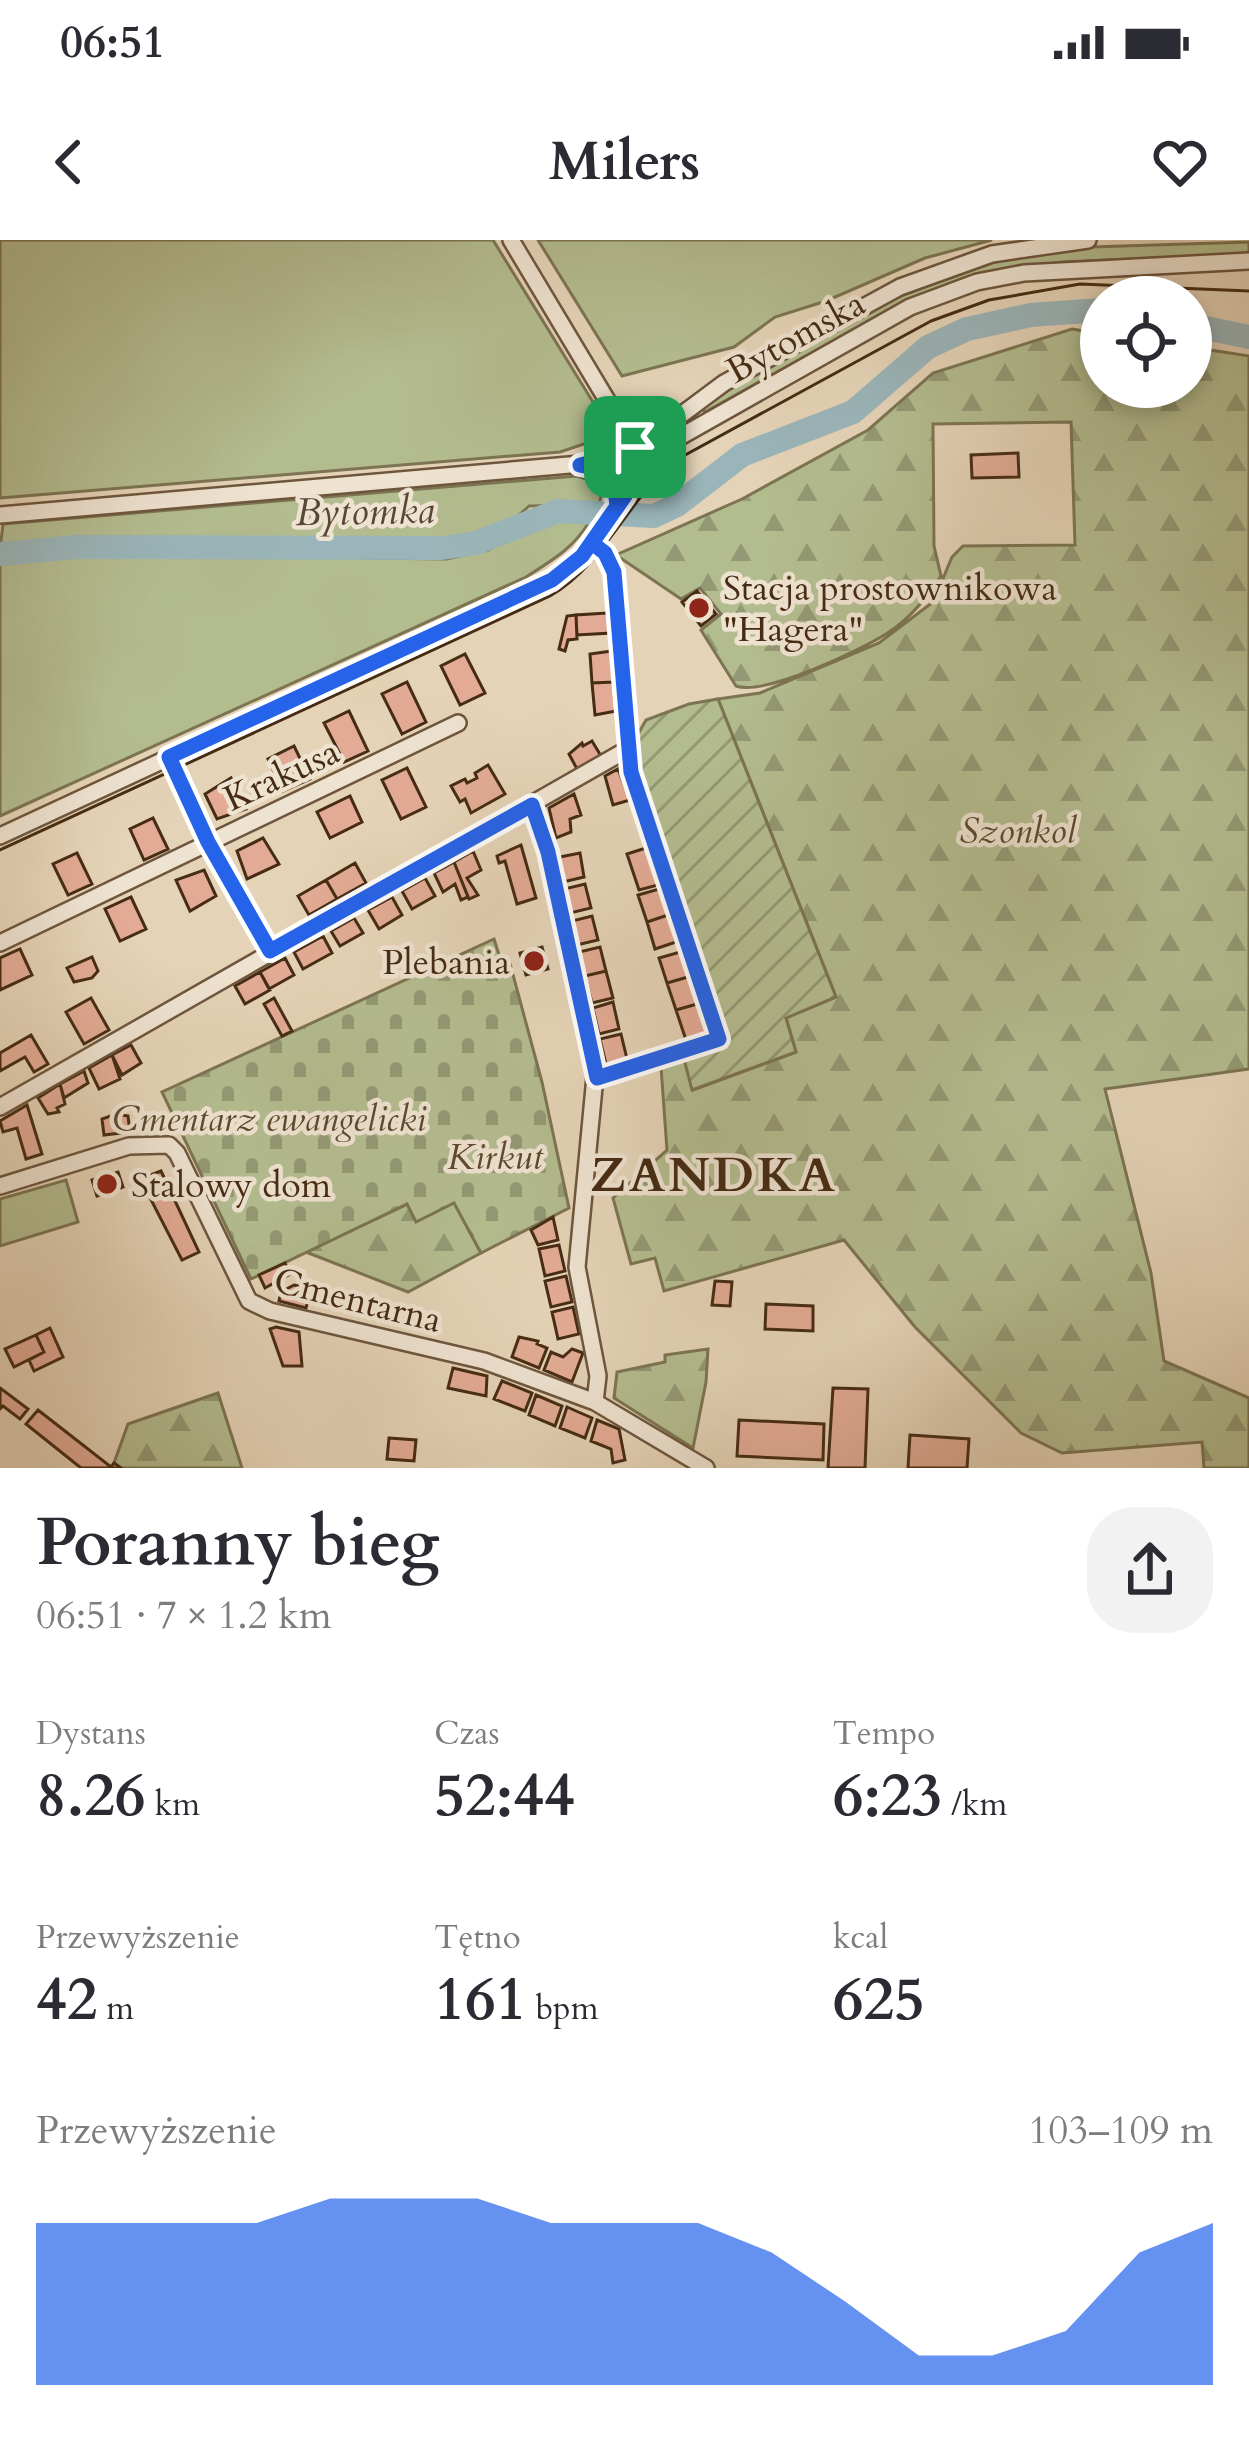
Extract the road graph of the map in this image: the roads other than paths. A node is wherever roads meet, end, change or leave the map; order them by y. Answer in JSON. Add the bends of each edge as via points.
{"nodes":[{"id":1,"x":511,"y":240,"type":"edge"},
{"id":2,"x":1088,"y":240,"type":"edge"},
{"id":3,"x":1249,"y":261,"type":"edge"},
{"id":4,"x":617,"y":415,"type":"junction"},
{"id":5,"x":635,"y":447,"type":"junction"},
{"id":6,"x":664,"y":452,"type":"junction"},
{"id":7,"x":604,"y":459,"type":"junction"},
{"id":8,"x":580,"y":465,"type":"junction"},
{"id":9,"x":621,"y":501,"type":"junction"},
{"id":10,"x":0,"y":515,"type":"edge"},
{"id":11,"x":595,"y":539,"type":"junction"},
{"id":12,"x":458,"y":723,"type":"dead end"},
{"id":13,"x":628,"y":749,"type":"junction"},
{"id":14,"x":169,"y":757,"type":"junction"},
{"id":15,"x":532,"y":805,"type":"junction"},
{"id":16,"x":0,"y":836,"type":"edge"},
{"id":17,"x":208,"y":842,"type":"junction"},
{"id":18,"x":0,"y":943,"type":"edge"},
{"id":19,"x":270,"y":951,"type":"junction"},
{"id":20,"x":597,"y":1078,"type":"junction"},
{"id":21,"x":0,"y":1107,"type":"edge"},
{"id":22,"x":0,"y":1186,"type":"edge"},
{"id":23,"x":595,"y":1402,"type":"junction"},
{"id":24,"x":706,"y":1468,"type":"edge"}],
"edges":[{"from":1,"to":4,"type":"street"},
{"from":2,"to":5,"type":"street","name":"Bytomska","via":[[992,254],[900,287],[724,383]]},
{"from":3,"to":6,"type":"street","name":"Bytomska","via":[[1050,270],[957,288],[756,392]]},
{"from":4,"to":5,"type":"street"},
{"from":4,"to":7,"type":"street","via":[[615,445]]},
{"from":5,"to":6,"type":"street"},
{"from":5,"to":7,"type":"street","name":"Bytomska"},
{"from":5,"to":9,"type":"street","name":"Bytomska"},
{"from":6,"to":9,"type":"street","name":"Bytomska"},
{"from":7,"to":8,"type":"street","name":"Bytomska"},
{"from":8,"to":9,"type":"street","via":[[606,473]]},
{"from":8,"to":10,"type":"street","name":"Bytomska"},
{"from":9,"to":11,"type":"street","name":"Bytomska"},
{"from":11,"to":13,"type":"street","via":[[614,572]]},
{"from":11,"to":14,"type":"street","name":"Bytomska","via":[[538,588]]},
{"from":12,"to":17,"type":"street","name":"Krakusa"},
{"from":13,"to":15,"type":"street"},
{"from":13,"to":20,"type":"street","via":[[719,1039]]},
{"from":14,"to":16,"type":"street","name":"Bytomska"},
{"from":14,"to":17,"type":"street"},
{"from":15,"to":19,"type":"street"},
{"from":15,"to":20,"type":"street"},
{"from":17,"to":18,"type":"street","name":"Krakusa"},
{"from":17,"to":19,"type":"street"},
{"from":19,"to":21,"type":"street"},
{"from":20,"to":23,"type":"street","via":[[577,1267],[598,1376]]},
{"from":22,"to":23,"type":"street","name":"Cmentarna","via":[[129,1146],[170,1144],[249,1301],[484,1361]]},
{"from":23,"to":24,"type":"street","name":"Cmentarna"}]}
